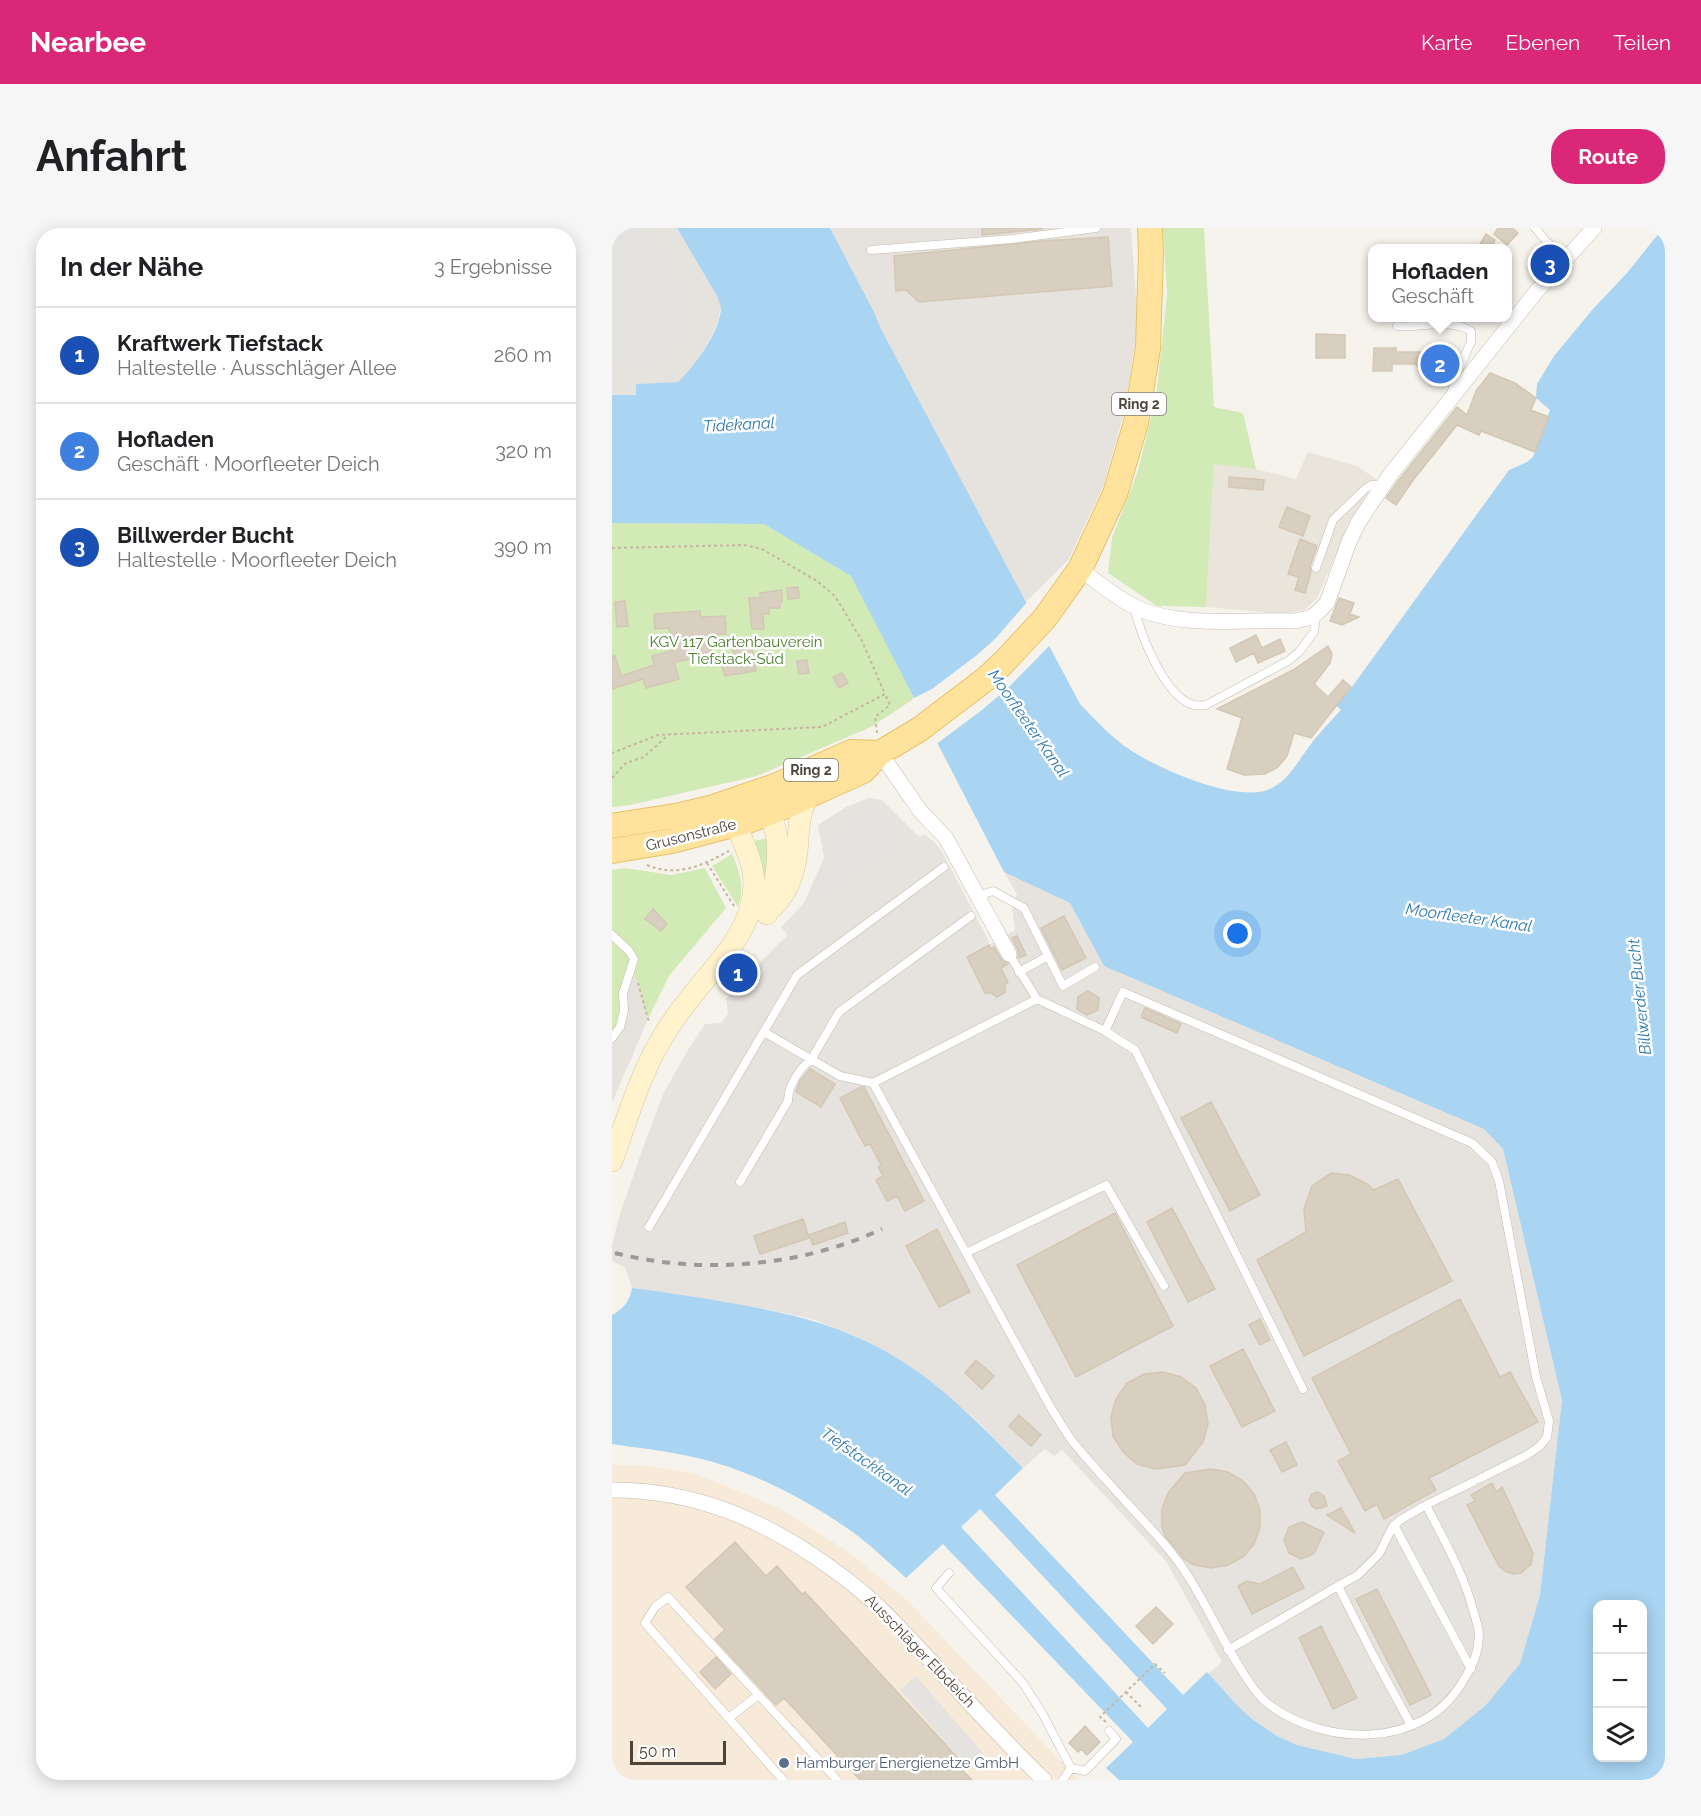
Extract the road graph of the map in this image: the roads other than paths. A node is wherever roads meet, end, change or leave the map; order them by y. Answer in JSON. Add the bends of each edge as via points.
{"nodes":[{"id":1,"x":1096,"y":228,"type":"edge"},
{"id":2,"x":1149,"y":228,"type":"edge"},
{"id":3,"x":1535,"y":228,"type":"edge"},
{"id":4,"x":1594,"y":228,"type":"edge"},
{"id":5,"x":871,"y":250,"type":"dead end"},
{"id":6,"x":1567,"y":258,"type":"junction"},
{"id":7,"x":1396,"y":326,"type":"dead end"},
{"id":8,"x":1451,"y":399,"type":"junction"},
{"id":9,"x":1383,"y":485,"type":"junction"},
{"id":10,"x":1316,"y":568,"type":"dead end"},
{"id":11,"x":1080,"y":569,"type":"junction"},
{"id":12,"x":1134,"y":606,"type":"junction"},
{"id":13,"x":1316,"y":614,"type":"junction"},
{"id":14,"x":880,"y":753,"type":"junction"},
{"id":15,"x":745,"y":797,"type":"junction"},
{"id":16,"x":808,"y":797,"type":"junction"},
{"id":17,"x":769,"y":814,"type":"junction"},
{"id":18,"x":737,"y":824,"type":"junction"},
{"id":19,"x":612,"y":826,"type":"edge"},
{"id":20,"x":612,"y":851,"type":"edge"},
{"id":21,"x":944,"y":867,"type":"dead end"},
{"id":22,"x":978,"y":896,"type":"junction"},
{"id":23,"x":767,"y":914,"type":"junction"},
{"id":24,"x":971,"y":916,"type":"dead end"},
{"id":25,"x":612,"y":935,"type":"edge"},
{"id":26,"x":733,"y":947,"type":"junction"},
{"id":27,"x":1009,"y":954,"type":"joint"},
{"id":28,"x":1048,"y":956,"type":"junction"},
{"id":29,"x":1095,"y":967,"type":"dead end"},
{"id":30,"x":1019,"y":972,"type":"junction"},
{"id":31,"x":1037,"y":999,"type":"junction"},
{"id":32,"x":1105,"y":1031,"type":"junction"},
{"id":33,"x":764,"y":1032,"type":"junction"},
{"id":34,"x":612,"y":1038,"type":"edge"},
{"id":35,"x":811,"y":1060,"type":"junction"},
{"id":36,"x":873,"y":1083,"type":"junction"},
{"id":37,"x":612,"y":1161,"type":"edge"},
{"id":38,"x":740,"y":1182,"type":"dead end"},
{"id":39,"x":649,"y":1227,"type":"dead end"},
{"id":40,"x":966,"y":1253,"type":"junction"},
{"id":41,"x":1164,"y":1286,"type":"dead end"},
{"id":42,"x":1303,"y":1389,"type":"dead end"},
{"id":43,"x":612,"y":1490,"type":"edge"},
{"id":44,"x":1426,"y":1505,"type":"junction"},
{"id":45,"x":1394,"y":1526,"type":"junction"},
{"id":46,"x":949,"y":1573,"type":"dead end"},
{"id":47,"x":1338,"y":1586,"type":"junction"},
{"id":48,"x":1228,"y":1650,"type":"junction"},
{"id":49,"x":1471,"y":1669,"type":"junction"},
{"id":50,"x":758,"y":1695,"type":"junction"},
{"id":51,"x":729,"y":1718,"type":"junction"},
{"id":52,"x":1411,"y":1725,"type":"junction"},
{"id":53,"x":1109,"y":1731,"type":"dead end"},
{"id":54,"x":1071,"y":1768,"type":"junction"},
{"id":55,"x":783,"y":1780,"type":"edge"},
{"id":56,"x":837,"y":1780,"type":"edge"},
{"id":57,"x":1044,"y":1780,"type":"edge"},
{"id":58,"x":1063,"y":1780,"type":"edge"}],
"edges":[{"from":1,"to":5,"type":"lane"},
{"from":2,"to":11,"type":"main road","number":"Ring 2","via":[[1148,348],[1136,423],[1115,495]]},
{"from":3,"to":6,"type":"lane"},
{"from":4,"to":6,"type":"street"},
{"from":6,"to":8,"type":"street"},
{"from":7,"to":8,"type":"lane","via":[[1443,324],[1471,331],[1472,342],[1452,385]]},
{"from":8,"to":9,"type":"street"},
{"from":9,"to":10,"type":"lane","via":[[1371,485],[1333,520]]},
{"from":9,"to":13,"type":"street","via":[[1349,542],[1327,603]]},
{"from":11,"to":12,"type":"street"},
{"from":11,"to":14,"type":"main road","number":"Ring 2","via":[[1063,595],[995,671],[944,712]]},
{"from":12,"to":13,"type":"street","via":[[1176,620],[1294,621]]},
{"from":12,"to":13,"type":"lane","via":[[1162,676],[1179,696],[1198,706],[1288,661],[1314,632]]},
{"from":14,"to":15,"type":"main road","number":"Ring 2","via":[[851,752]]},
{"from":14,"to":16,"type":"main road","number":"Ring 2","via":[[863,771]]},
{"from":14,"to":22,"type":"street","via":[[921,812],[946,838]]},
{"from":15,"to":17,"type":"street"},
{"from":15,"to":18,"type":"street","via":[[737,811]]},
{"from":15,"to":19,"type":"main road","name":"Grusonstraße","number":"Ring 2","via":[[681,815]]},
{"from":16,"to":17,"type":"main road","number":"Ring 2"},
{"from":16,"to":23,"type":"street","via":[[801,812],[790,881]]},
{"from":17,"to":18,"type":"main road","name":"Grusonstraße","number":"Ring 2"},
{"from":17,"to":23,"type":"street","via":[[776,829],[777,853]]},
{"from":18,"to":20,"type":"main road","name":"Grusonstraße","number":"Ring 2"},
{"from":18,"to":26,"type":"street","via":[[754,883],[745,924]]},
{"from":21,"to":33,"type":"lane","via":[[796,975]]},
{"from":22,"to":27,"type":"street"},
{"from":22,"to":28,"type":"lane","via":[[993,891],[1024,908]]},
{"from":23,"to":26,"type":"street"},
{"from":24,"to":35,"type":"lane","via":[[839,1012]]},
{"from":25,"to":34,"type":"lane","via":[[634,959],[623,993],[620,1027]]},
{"from":26,"to":37,"type":"street","via":[[666,1032],[644,1073]]},
{"from":27,"to":30,"type":"lane"},
{"from":28,"to":29,"type":"lane","via":[[1063,986]]},
{"from":28,"to":30,"type":"lane"},
{"from":30,"to":31,"type":"lane"},
{"from":31,"to":32,"type":"lane"},
{"from":31,"to":36,"type":"lane"},
{"from":32,"to":42,"type":"lane","via":[[1135,1050]]},
{"from":32,"to":44,"type":"lane","via":[[1122,992],[1472,1143],[1492,1162],[1499,1181],[1536,1377],[1549,1421],[1547,1437],[1527,1455]]},
{"from":33,"to":35,"type":"lane"},
{"from":33,"to":39,"type":"lane"},
{"from":35,"to":36,"type":"lane","via":[[840,1076]]},
{"from":35,"to":38,"type":"lane","via":[[804,1064],[788,1092],[788,1101]]},
{"from":36,"to":40,"type":"lane"},
{"from":40,"to":41,"type":"lane","via":[[1106,1185]]},
{"from":40,"to":48,"type":"lane","via":[[1072,1440],[1163,1542],[1188,1576]]},
{"from":43,"to":57,"type":"street","name":"Ausschläger Elbdeich","via":[[662,1493],[702,1502],[764,1525],[801,1546],[886,1614]]},
{"from":44,"to":45,"type":"lane"},
{"from":44,"to":49,"type":"lane","via":[[1459,1570],[1479,1632]]},
{"from":45,"to":47,"type":"lane","via":[[1379,1554],[1358,1575]]},
{"from":45,"to":49,"type":"lane"},
{"from":46,"to":54,"type":"lane","via":[[936,1588],[1022,1682]]},
{"from":47,"to":48,"type":"lane"},
{"from":47,"to":52,"type":"lane"},
{"from":48,"to":52,"type":"lane","via":[[1266,1702],[1298,1721],[1332,1732],[1366,1736]]},
{"from":49,"to":52,"type":"lane","via":[[1445,1706]]},
{"from":50,"to":51,"type":"lane"},
{"from":50,"to":51,"type":"lane","via":[[668,1597],[655,1607],[645,1623]]},
{"from":50,"to":56,"type":"lane"},
{"from":51,"to":55,"type":"lane"},
{"from":53,"to":54,"type":"lane","via":[[1116,1739],[1085,1771]]},
{"from":54,"to":58,"type":"lane"}]}
